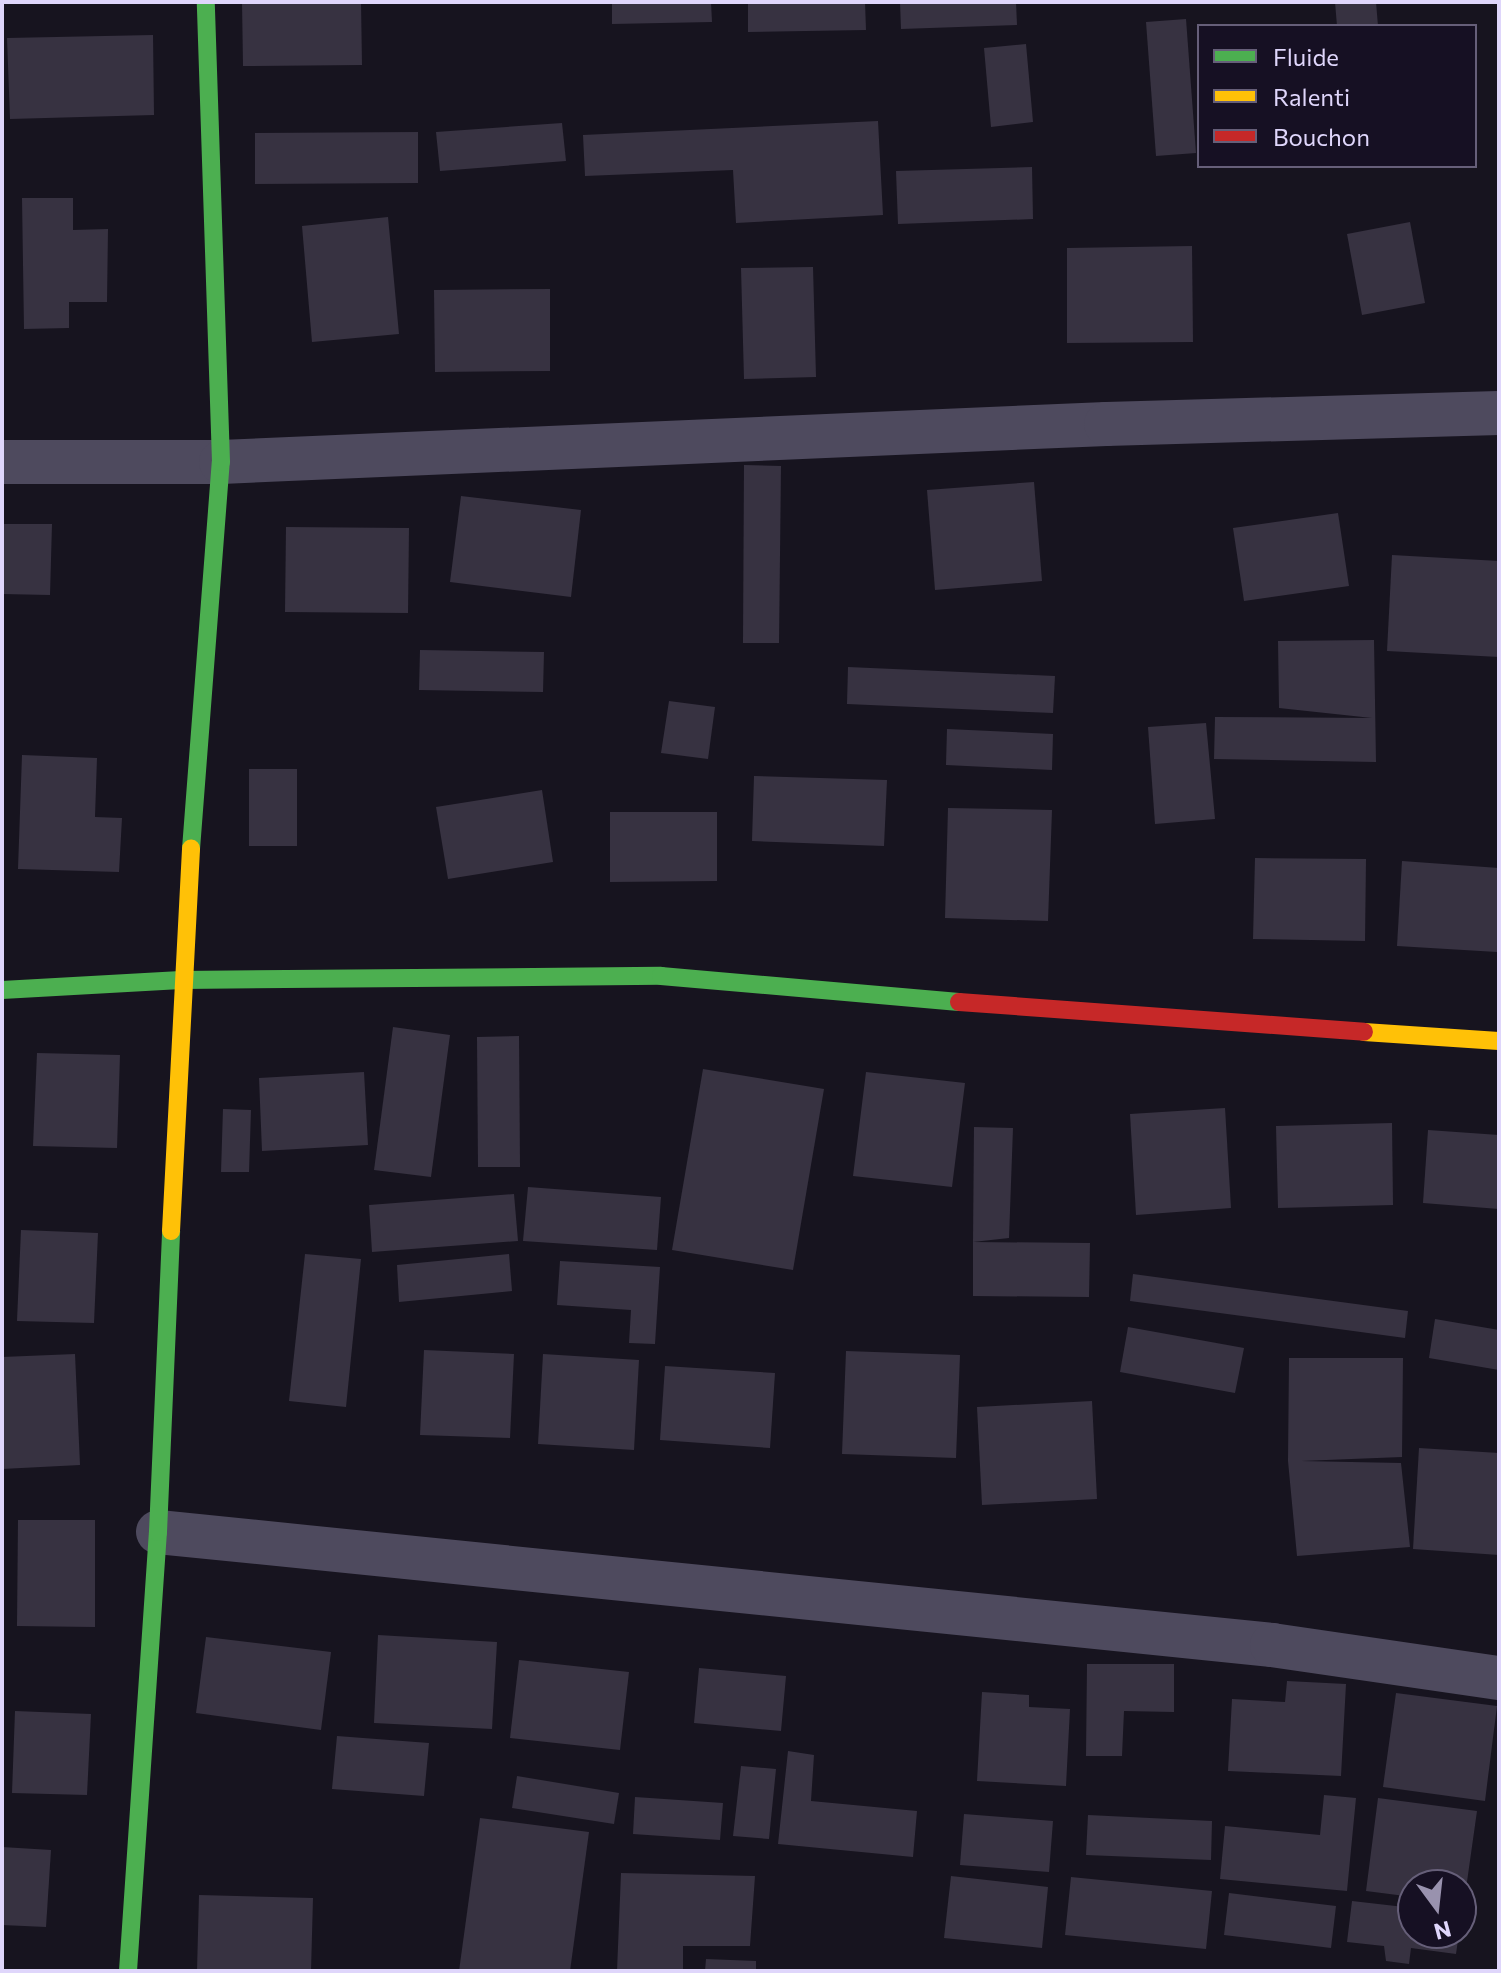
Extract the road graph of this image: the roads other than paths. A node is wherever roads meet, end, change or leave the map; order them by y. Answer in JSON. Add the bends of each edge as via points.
{"nodes":[{"id":1,"x":206,"y":2,"type":"edge"},
{"id":2,"x":1499,"y":413,"type":"edge"},
{"id":3,"x":2,"y":462,"type":"edge"},
{"id":4,"x":221,"y":462,"type":"junction"},
{"id":5,"x":181,"y":980,"type":"junction"},
{"id":6,"x":2,"y":990,"type":"edge"},
{"id":7,"x":1499,"y":1041,"type":"edge"},
{"id":8,"x":158,"y":1532,"type":"junction"},
{"id":9,"x":1499,"y":1678,"type":"edge"},
{"id":10,"x":128,"y":1971,"type":"edge"}],
"edges":[{"from":1,"to":4,"type":"street"},
{"from":2,"to":4,"type":"street"},
{"from":3,"to":4,"type":"street"},
{"from":4,"to":5,"type":"street"},
{"from":5,"to":6,"type":"street"},
{"from":5,"to":7,"type":"street","via":[[661,976],[1112,1015]]},
{"from":5,"to":8,"type":"street"},
{"from":8,"to":9,"type":"street","via":[[1272,1645]]},
{"from":8,"to":10,"type":"street"}]}
